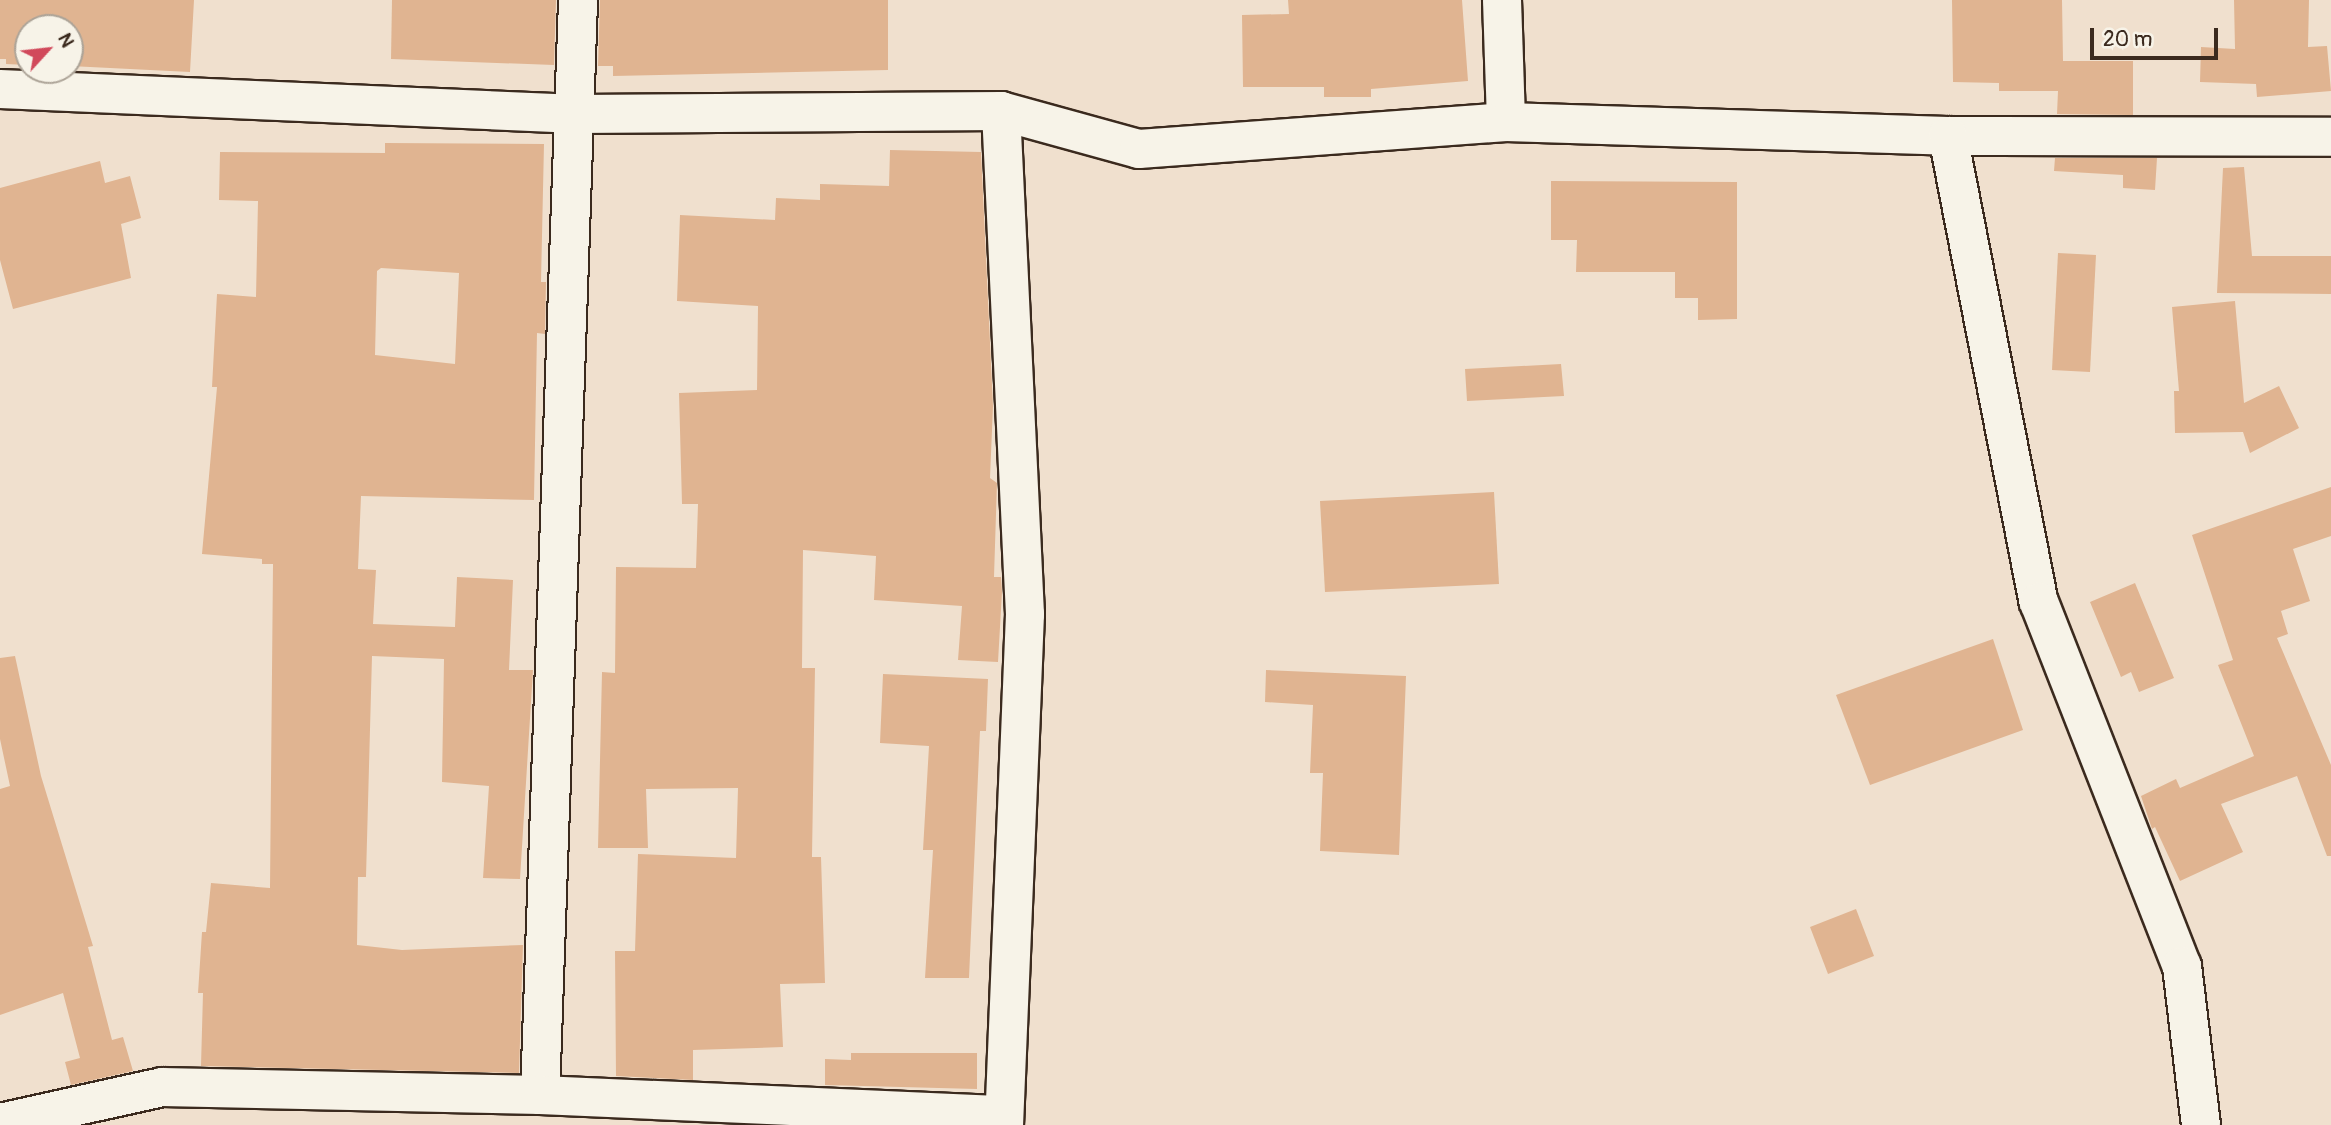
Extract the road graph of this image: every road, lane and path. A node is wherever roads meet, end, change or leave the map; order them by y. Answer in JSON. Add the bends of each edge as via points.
{"nodes":[{"id":1,"x":578,"y":0,"type":"edge"},
{"id":2,"x":1502,"y":0,"type":"edge"},
{"id":3,"x":0,"y":89,"type":"edge"},
{"id":4,"x":1001,"y":111,"type":"junction"},
{"id":5,"x":577,"y":114,"type":"junction"},
{"id":6,"x":1506,"y":122,"type":"junction"},
{"id":7,"x":1948,"y":136,"type":"junction"},
{"id":8,"x":2331,"y":137,"type":"edge"},
{"id":9,"x":540,"y":1095,"type":"junction"},
{"id":10,"x":1004,"y":1120,"type":"edge"},
{"id":11,"x":0,"y":1123,"type":"edge"},
{"id":12,"x":2201,"y":1125,"type":"edge"}],
"edges":[{"from":1,"to":5,"type":"street"},
{"from":2,"to":6,"type":"street"},
{"from":3,"to":5,"type":"street"},
{"from":4,"to":5,"type":"street"},
{"from":4,"to":6,"type":"street","via":[[1139,149]]},
{"from":4,"to":10,"type":"street","via":[[1025,614]]},
{"from":5,"to":9,"type":"street"},
{"from":6,"to":7,"type":"street"},
{"from":7,"to":8,"type":"street"},
{"from":7,"to":12,"type":"street","via":[[2039,602],[2182,966]]},
{"from":9,"to":10,"type":"street"},
{"from":9,"to":11,"type":"street","via":[[162,1087]]}]}
